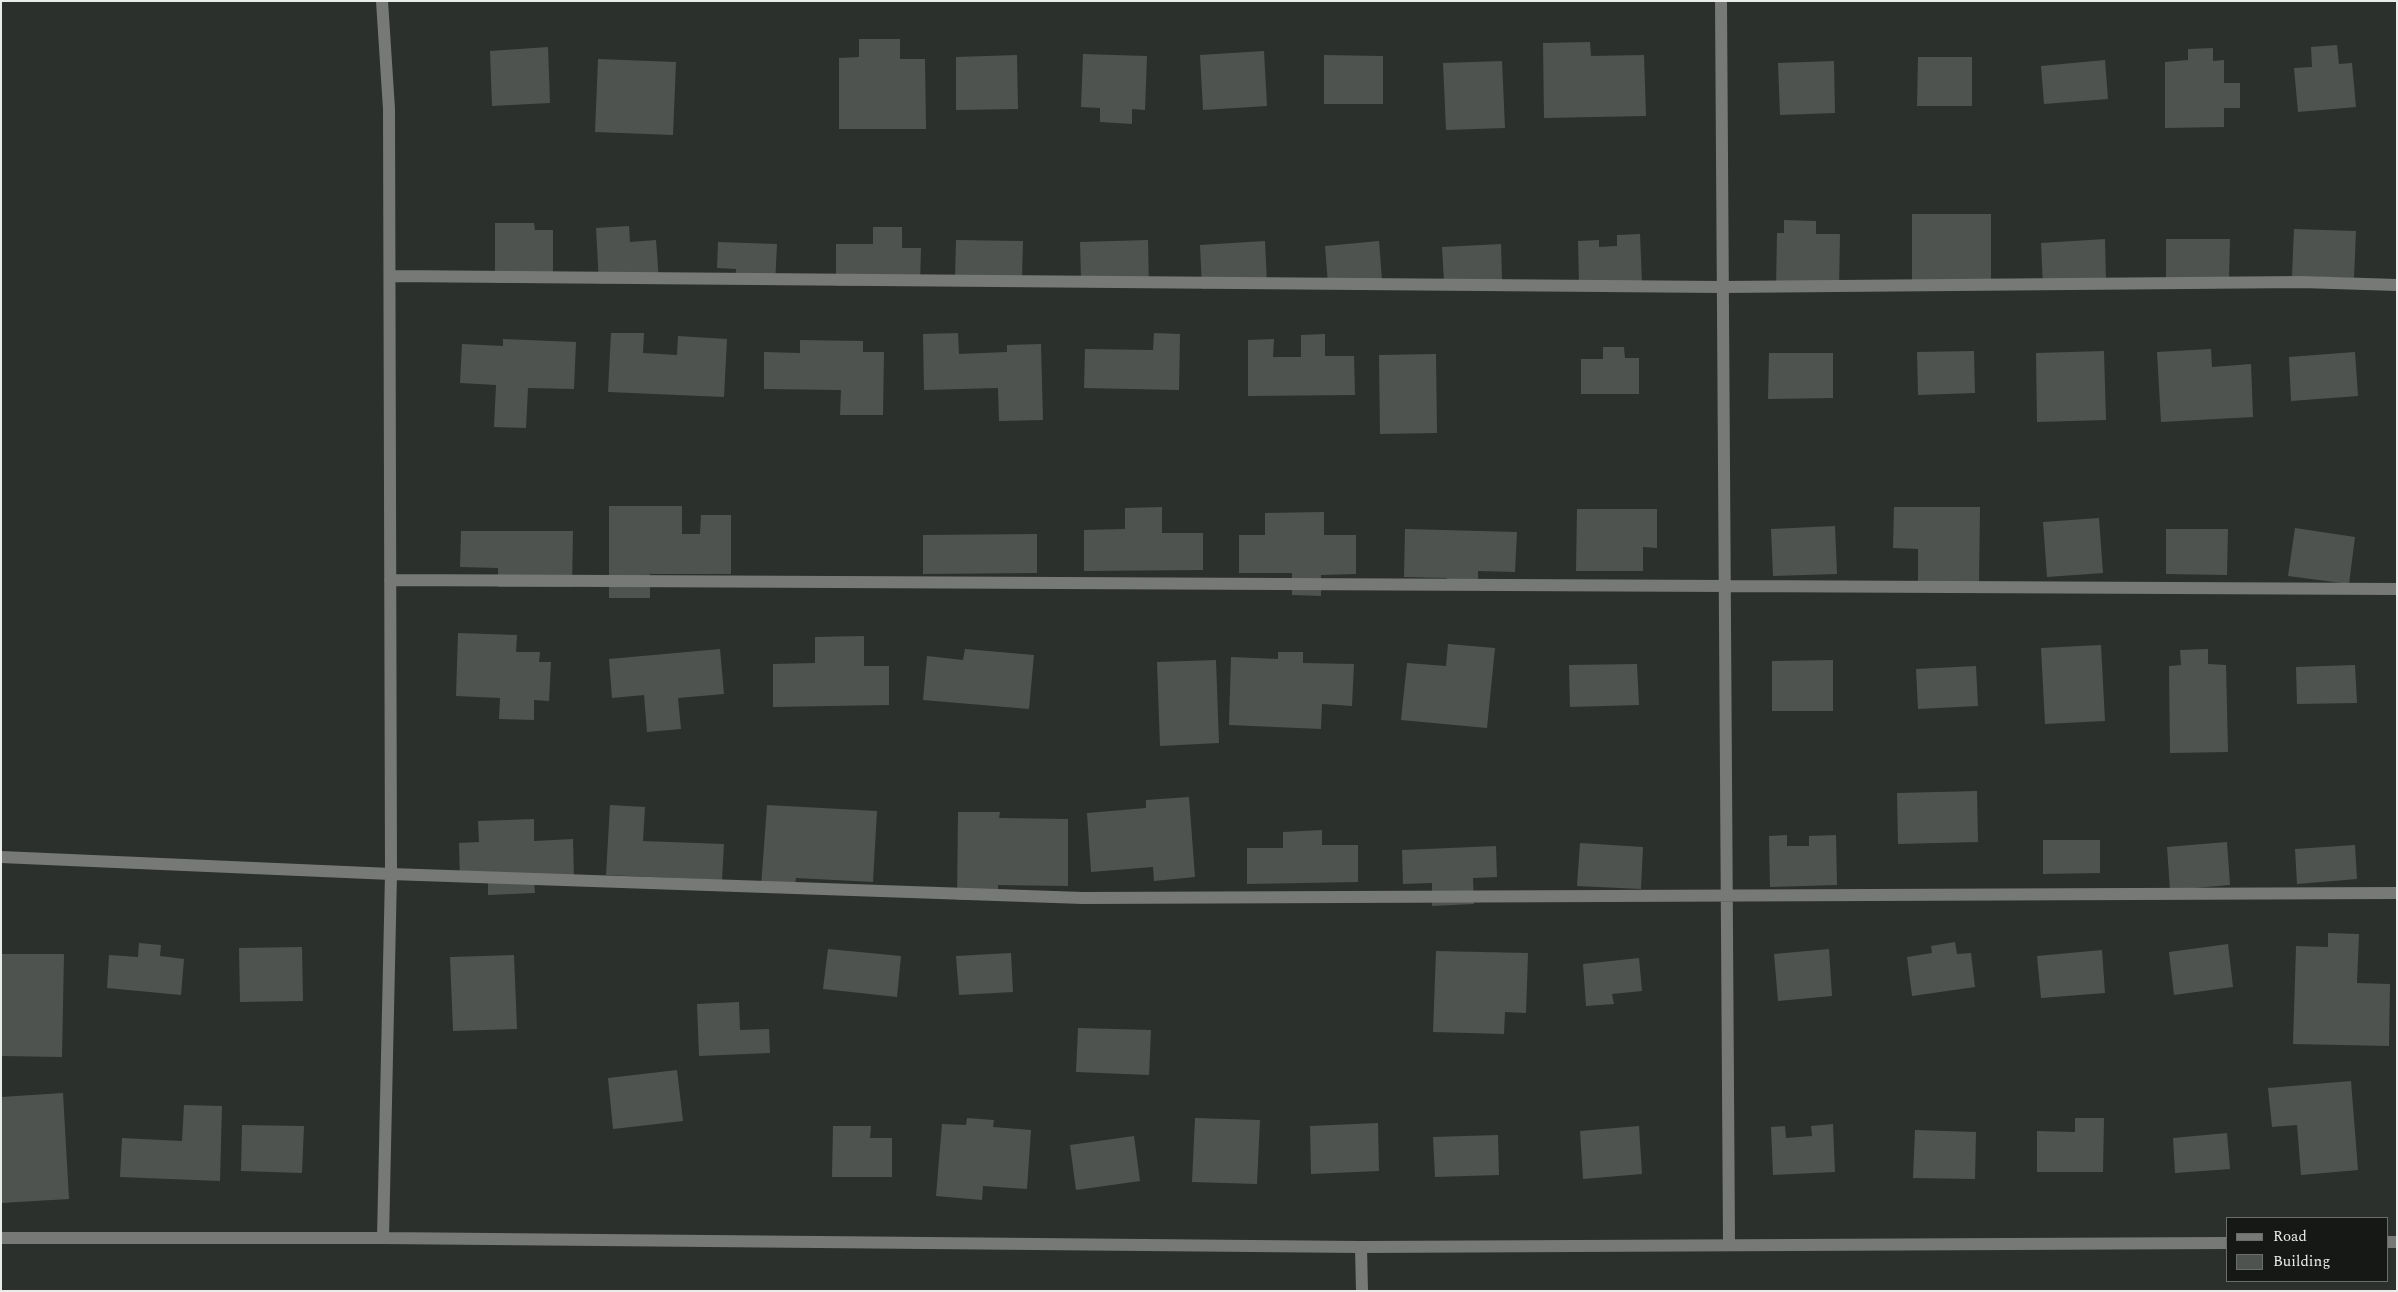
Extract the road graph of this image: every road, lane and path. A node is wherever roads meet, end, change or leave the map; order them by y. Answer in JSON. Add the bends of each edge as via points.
{"nodes":[{"id":1,"x":382,"y":1,"type":"edge"},
{"id":2,"x":1721,"y":1,"type":"edge"},
{"id":3,"x":391,"y":276,"type":"junction"},
{"id":4,"x":2397,"y":284,"type":"edge"},
{"id":5,"x":1722,"y":287,"type":"junction"},
{"id":6,"x":390,"y":580,"type":"junction"},
{"id":7,"x":1724,"y":586,"type":"junction"},
{"id":8,"x":2397,"y":589,"type":"edge"},
{"id":9,"x":1,"y":857,"type":"edge"},
{"id":10,"x":391,"y":874,"type":"junction"},
{"id":11,"x":2397,"y":893,"type":"edge"},
{"id":12,"x":1726,"y":894,"type":"junction"},
{"id":13,"x":1,"y":1238,"type":"edge"},
{"id":14,"x":383,"y":1238,"type":"junction"},
{"id":15,"x":1728,"y":1243,"type":"junction"},
{"id":16,"x":2226,"y":1243,"type":"edge"},
{"id":17,"x":1362,"y":1247,"type":"junction"},
{"id":18,"x":1362,"y":1291,"type":"edge"}],
"edges":[{"from":1,"to":3,"type":"street","via":[[389,109]]},
{"from":2,"to":5,"type":"street"},
{"from":3,"to":5,"type":"street"},
{"from":3,"to":6,"type":"street"},
{"from":4,"to":5,"type":"street"},
{"from":5,"to":7,"type":"street"},
{"from":6,"to":7,"type":"street"},
{"from":6,"to":10,"type":"street"},
{"from":7,"to":8,"type":"street"},
{"from":7,"to":12,"type":"street"},
{"from":9,"to":10,"type":"street"},
{"from":10,"to":12,"type":"street","via":[[1082,898]]},
{"from":10,"to":14,"type":"street"},
{"from":11,"to":12,"type":"street"},
{"from":12,"to":15,"type":"street"},
{"from":13,"to":14,"type":"street"},
{"from":14,"to":17,"type":"street"},
{"from":15,"to":16,"type":"street"},
{"from":15,"to":17,"type":"street"},
{"from":17,"to":18,"type":"street"}]}
